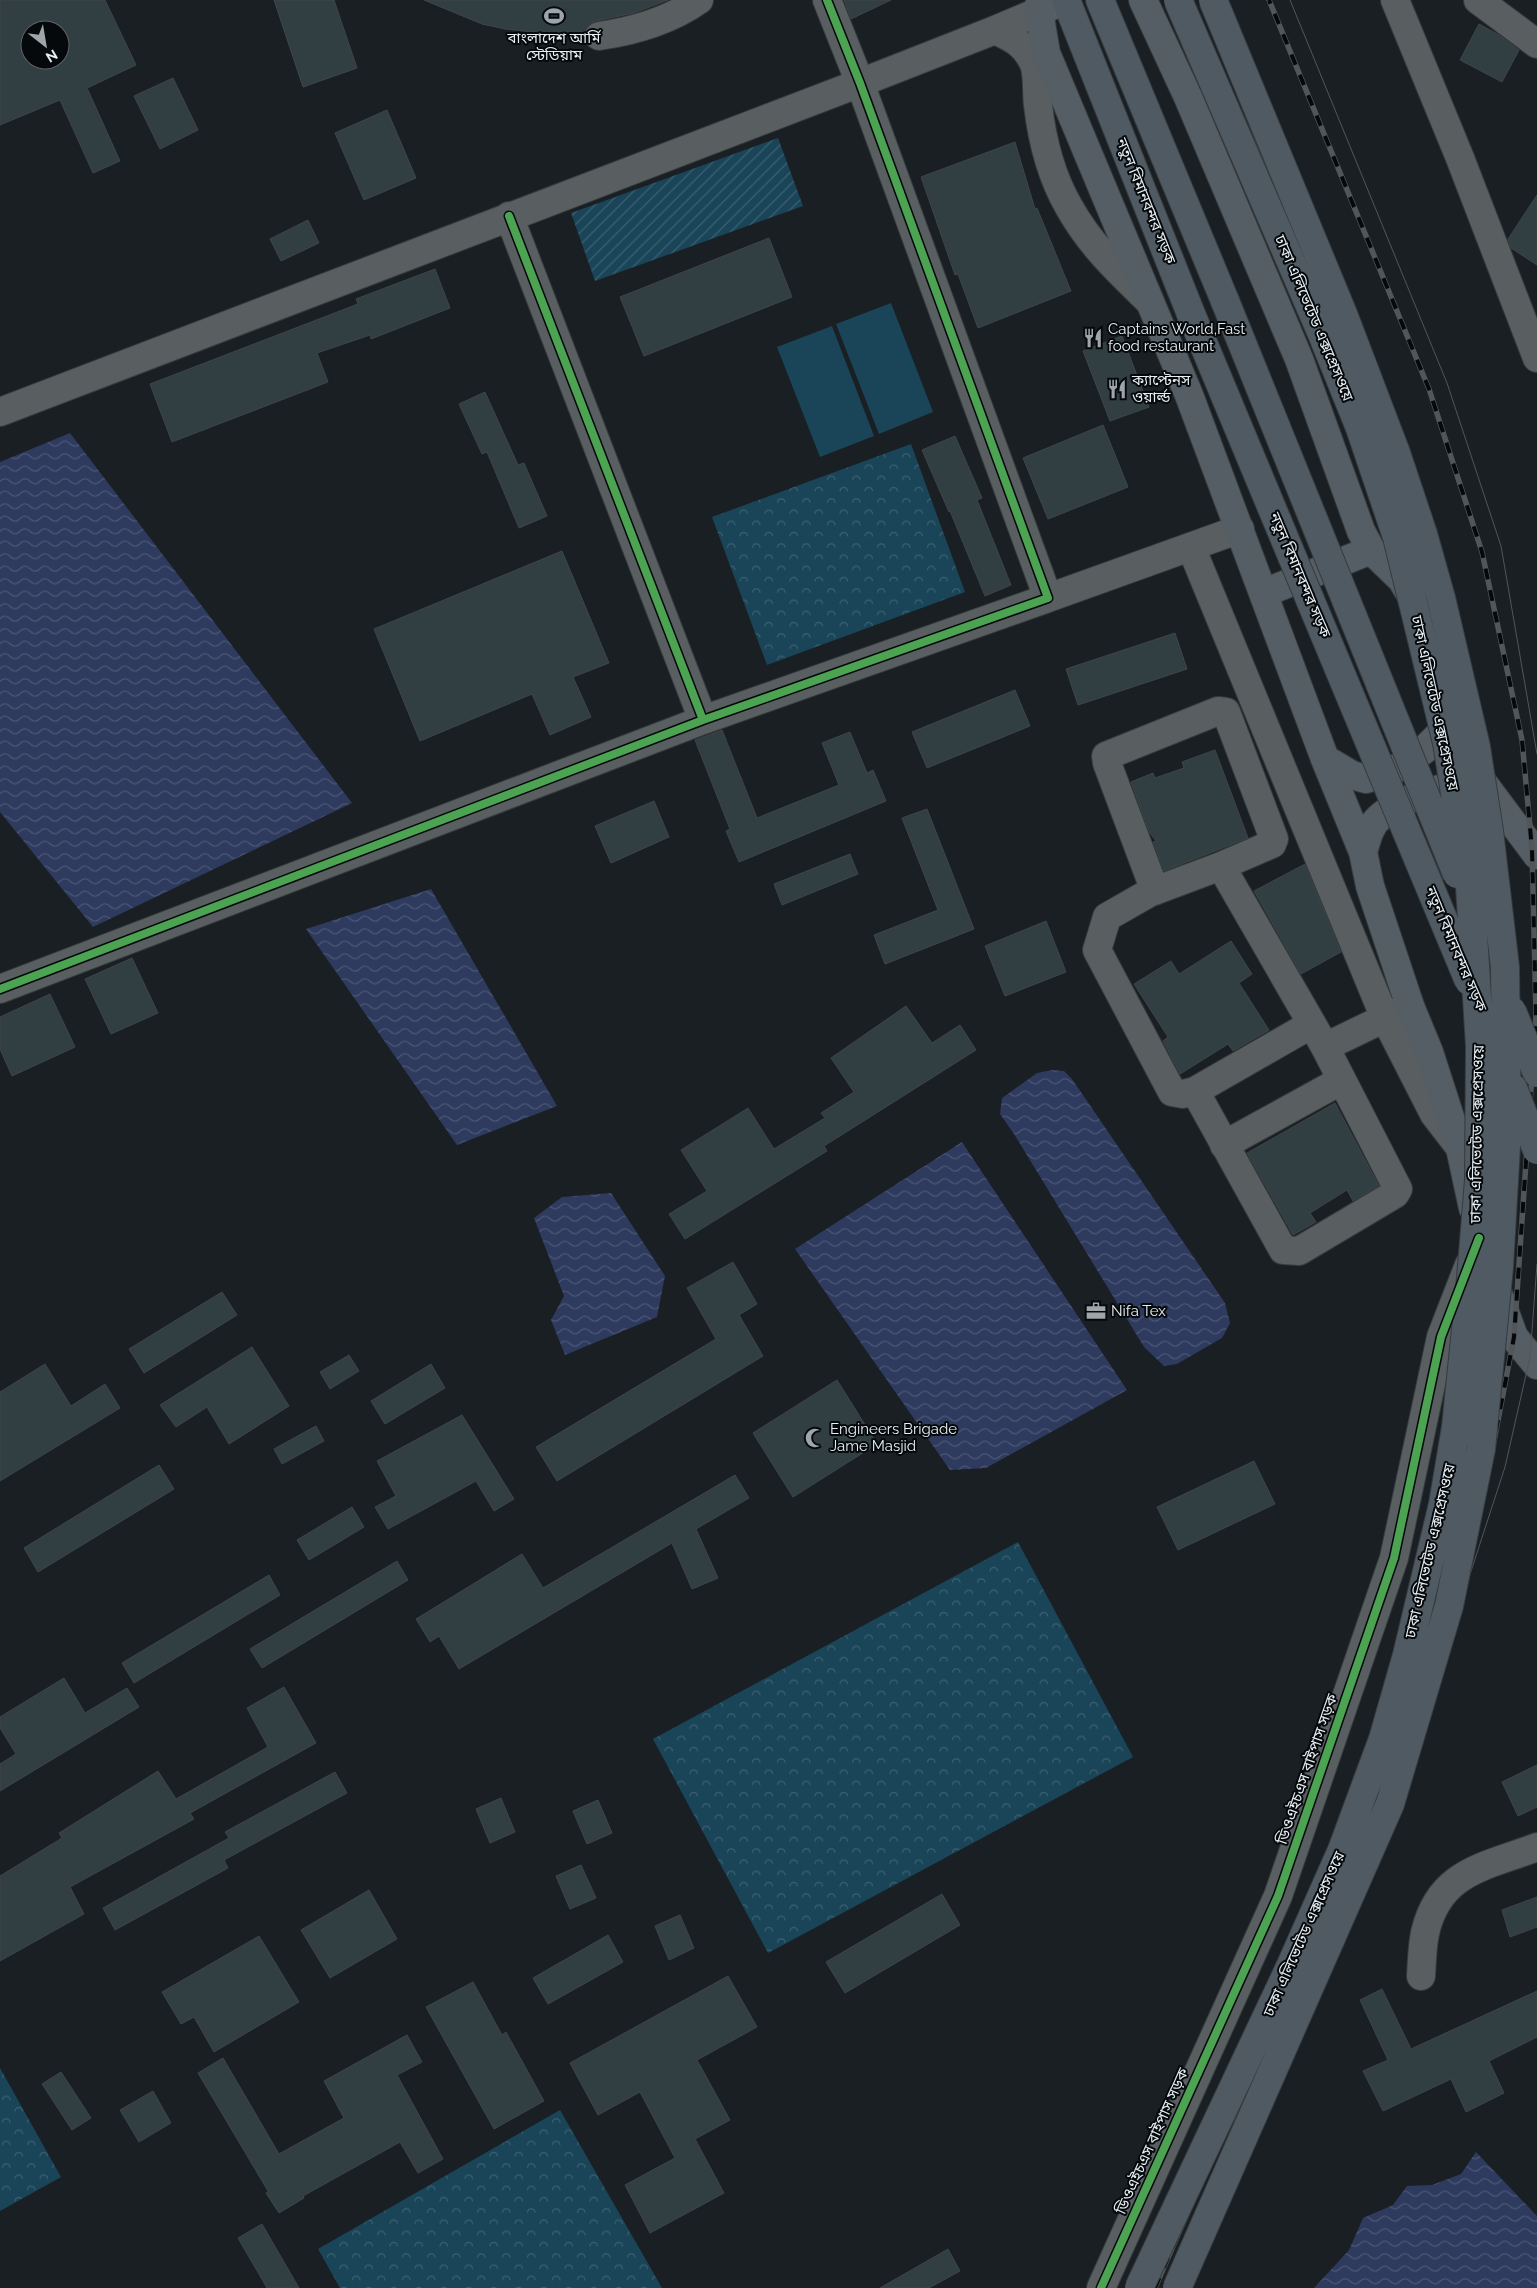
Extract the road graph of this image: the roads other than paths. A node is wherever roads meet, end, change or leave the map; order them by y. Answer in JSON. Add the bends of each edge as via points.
{"nodes":[{"id":1,"x":699,"y":0,"type":"edge"},
{"id":2,"x":827,"y":0,"type":"edge"},
{"id":3,"x":1065,"y":0,"type":"edge"},
{"id":4,"x":1100,"y":0,"type":"edge"},
{"id":5,"x":1143,"y":0,"type":"edge"},
{"id":6,"x":1178,"y":0,"type":"edge"},
{"id":7,"x":1213,"y":0,"type":"edge"},
{"id":8,"x":1395,"y":0,"type":"edge"},
{"id":9,"x":1478,"y":0,"type":"edge"},
{"id":10,"x":1039,"y":5,"type":"edge"},
{"id":11,"x":995,"y":30,"type":"junction"},
{"id":12,"x":599,"y":36,"type":"dead end"},
{"id":13,"x":1537,"y":44,"type":"edge"},
{"id":14,"x":1034,"y":62,"type":"junction"},
{"id":15,"x":860,"y":83,"type":"junction"},
{"id":16,"x":509,"y":216,"type":"junction"},
{"id":17,"x":1150,"y":302,"type":"junction"},
{"id":18,"x":1537,"y":358,"type":"edge"},
{"id":19,"x":0,"y":412,"type":"edge"},
{"id":20,"x":1240,"y":529,"type":"junction"},
{"id":21,"x":1191,"y":547,"type":"junction"},
{"id":22,"x":1371,"y":550,"type":"junction"},
{"id":23,"x":1264,"y":594,"type":"junction"},
{"id":24,"x":1048,"y":598,"type":"junction"},
{"id":25,"x":703,"y":720,"type":"junction"},
{"id":26,"x":1448,"y":726,"type":"junction"},
{"id":27,"x":1325,"y":759,"type":"junction"},
{"id":28,"x":1494,"y":800,"type":"junction"},
{"id":29,"x":1363,"y":852,"type":"junction"},
{"id":30,"x":1537,"y":855,"type":"edge"},
{"id":31,"x":1221,"y":866,"type":"junction"},
{"id":32,"x":1155,"y":891,"type":"junction"},
{"id":33,"x":0,"y":989,"type":"edge"},
{"id":34,"x":1410,"y":1006,"type":"junction"},
{"id":35,"x":1384,"y":1016,"type":"junction"},
{"id":36,"x":1318,"y":1035,"type":"junction"},
{"id":37,"x":1537,"y":1072,"type":"edge"},
{"id":38,"x":1342,"y":1080,"type":"junction"},
{"id":39,"x":1194,"y":1091,"type":"junction"},
{"id":40,"x":1224,"y":1145,"type":"junction"},
{"id":41,"x":1460,"y":1148,"type":"junction"},
{"id":42,"x":1537,"y":1150,"type":"edge"},
{"id":43,"x":1480,"y":1238,"type":"junction"},
{"id":44,"x":1537,"y":1365,"type":"edge"},
{"id":45,"x":1537,"y":1847,"type":"edge"},
{"id":46,"x":1421,"y":1976,"type":"dead end"},
{"id":47,"x":1100,"y":2288,"type":"edge"},
{"id":48,"x":1139,"y":2288,"type":"edge"},
{"id":49,"x":1177,"y":2288,"type":"edge"}],
"edges":[{"from":1,"to":12,"type":"street","via":[[633,31]]},
{"from":2,"to":15,"type":"street"},
{"from":3,"to":10,"type":"street"},
{"from":3,"to":42,"type":"highway","name":"নতুন বিমানবন্দর সড়ক","bridge":true,"via":[[1191,314]]},
{"from":4,"to":37,"type":"highway","name":"নতুন বিমানবন্দর সড়ক","bridge":true},
{"from":5,"to":22,"type":"main road","via":[[1188,97],[1299,359],[1361,531]]},
{"from":6,"to":48,"type":"highway","name":"ঢাকা এলিভেটেড এক্সপ্রেসওয়ে","bridge":true,"via":[[1354,410],[1397,537],[1447,742],[1470,887],[1480,1046],[1479,1180],[1456,1427],[1443,1504],[1383,1739],[1319,1903]]},
{"from":7,"to":49,"type":"highway","name":"ঢাকা এলিভেটেড এক্সপ্রেসওয়ে","bridge":true,"via":[[1343,314],[1396,453],[1440,598],[1476,747],[1489,831],[1505,966],[1507,1129],[1499,1267],[1481,1449],[1444,1625],[1390,1804]]},
{"from":8,"to":18,"type":"street"},
{"from":9,"to":13,"type":"street"},
{"from":10,"to":11,"type":"street"},
{"from":10,"to":14,"type":"street"},
{"from":10,"to":17,"type":"main road","via":[[1046,52]]},
{"from":11,"to":14,"type":"street","via":[[1017,40]]},
{"from":11,"to":15,"type":"street"},
{"from":14,"to":17,"type":"street","via":[[1044,142],[1054,177],[1068,206],[1104,258]]},
{"from":15,"to":16,"type":"street"},
{"from":15,"to":24,"type":"street"},
{"from":16,"to":19,"type":"street"},
{"from":16,"to":25,"type":"street"},
{"from":17,"to":20,"type":"main road"},
{"from":20,"to":21,"type":"street"},
{"from":20,"to":23,"type":"main road"},
{"from":21,"to":24,"type":"street"},
{"from":21,"to":35,"type":"street"},
{"from":22,"to":23,"type":"main road"},
{"from":22,"to":26,"type":"main road","via":[[1402,580],[1417,606],[1436,666]]},
{"from":23,"to":27,"type":"main road"},
{"from":24,"to":25,"type":"street"},
{"from":25,"to":33,"type":"street"},
{"from":26,"to":27,"type":"main road","via":[[1424,750],[1400,767],[1366,779],[1352,775]]},
{"from":26,"to":28,"type":"main road","via":[[1461,752]]},
{"from":27,"to":29,"type":"main road"},
{"from":28,"to":29,"type":"main road","via":[[1475,788],[1456,785],[1406,802],[1379,818],[1370,830]]},
{"from":28,"to":30,"type":"main road"},
{"from":29,"to":34,"type":"main road","via":[[1370,886]]},
{"from":31,"to":32,"type":"street"},
{"from":31,"to":32,"type":"street","via":[[1272,844],[1274,839],[1226,712],[1218,711],[1106,756]]},
{"from":31,"to":36,"type":"street"},
{"from":32,"to":39,"type":"street","via":[[1107,917],[1098,950],[1172,1092]]},
{"from":34,"to":35,"type":"street"},
{"from":34,"to":41,"type":"main road","via":[[1429,1052]]},
{"from":35,"to":36,"type":"street"},
{"from":35,"to":41,"type":"street","via":[[1434,1114]]},
{"from":36,"to":38,"type":"street"},
{"from":36,"to":39,"type":"street"},
{"from":38,"to":40,"type":"street"},
{"from":38,"to":40,"type":"street","via":[[1398,1189],[1395,1194],[1299,1251],[1283,1250]]},
{"from":39,"to":40,"type":"street"},
{"from":41,"to":43,"type":"main road"},
{"from":43,"to":44,"type":"main road","via":[[1514,1337]]},
{"from":43,"to":47,"type":"street","name":"ডিওএইচএস বাইপাস সড়ক","via":[[1441,1337],[1394,1558],[1278,1896]]},
{"from":45,"to":46,"type":"street","via":[[1472,1870],[1451,1884],[1436,1901],[1425,1934]]}]}
